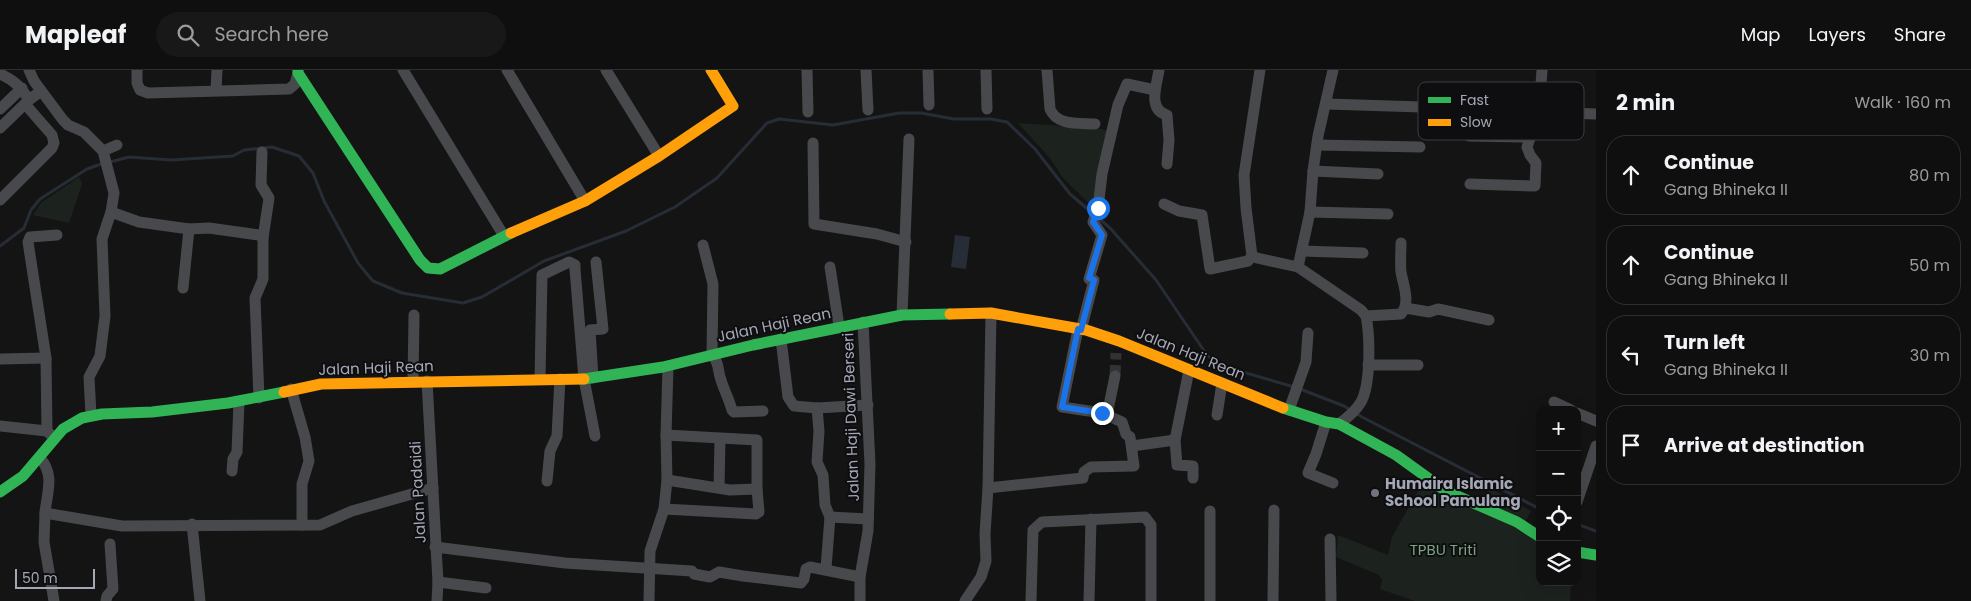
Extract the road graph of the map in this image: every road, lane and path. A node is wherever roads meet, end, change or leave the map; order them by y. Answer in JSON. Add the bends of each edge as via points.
{"nodes":[{"id":1,"x":29,"y":70,"type":"edge"},
{"id":2,"x":137,"y":70,"type":"edge"},
{"id":3,"x":217,"y":70,"type":"edge"},
{"id":4,"x":403,"y":70,"type":"edge"},
{"id":5,"x":506,"y":70,"type":"edge"},
{"id":6,"x":606,"y":70,"type":"edge"},
{"id":7,"x":711,"y":70,"type":"edge"},
{"id":8,"x":807,"y":70,"type":"edge"},
{"id":9,"x":866,"y":70,"type":"edge"},
{"id":10,"x":928,"y":70,"type":"edge"},
{"id":11,"x":986,"y":70,"type":"edge"},
{"id":12,"x":1047,"y":70,"type":"edge"},
{"id":13,"x":1159,"y":70,"type":"edge"},
{"id":14,"x":1163,"y":70,"type":"edge"},
{"id":15,"x":1260,"y":70,"type":"edge"},
{"id":16,"x":1333,"y":70,"type":"edge"},
{"id":17,"x":298,"y":72,"type":"edge"},
{"id":18,"x":0,"y":74,"type":"edge"},
{"id":19,"x":22,"y":88,"type":"junction"},
{"id":20,"x":216,"y":90,"type":"junction"},
{"id":21,"x":1156,"y":90,"type":"junction"},
{"id":22,"x":42,"y":91,"type":"junction"},
{"id":23,"x":27,"y":102,"type":"junction"},
{"id":24,"x":1327,"y":104,"type":"junction"},
{"id":25,"x":928,"y":105,"type":"dead end"},
{"id":26,"x":1418,"y":107,"type":"edge"},
{"id":27,"x":0,"y":109,"type":"edge"},
{"id":28,"x":987,"y":109,"type":"dead end"},
{"id":29,"x":868,"y":110,"type":"dead end"},
{"id":30,"x":808,"y":112,"type":"dead end"},
{"id":31,"x":1095,"y":124,"type":"dead end"},
{"id":32,"x":0,"y":128,"type":"edge"},
{"id":33,"x":909,"y":139,"type":"dead end"},
{"id":34,"x":1529,"y":140,"type":"edge"},
{"id":35,"x":813,"y":143,"type":"dead end"},
{"id":36,"x":117,"y":145,"type":"dead end"},
{"id":37,"x":1317,"y":145,"type":"junction"},
{"id":38,"x":1420,"y":147,"type":"dead end"},
{"id":39,"x":262,"y":152,"type":"dead end"},
{"id":40,"x":659,"y":156,"type":"junction"},
{"id":41,"x":105,"y":158,"type":"junction"},
{"id":42,"x":1167,"y":164,"type":"dead end"},
{"id":43,"x":1313,"y":171,"type":"junction"},
{"id":44,"x":1378,"y":174,"type":"dead end"},
{"id":45,"x":1470,"y":184,"type":"dead end"},
{"id":46,"x":0,"y":200,"type":"edge"},
{"id":47,"x":585,"y":201,"type":"junction"},
{"id":48,"x":1164,"y":204,"type":"dead end"},
{"id":49,"x":111,"y":212,"type":"junction"},
{"id":50,"x":1310,"y":212,"type":"junction"},
{"id":51,"x":1388,"y":214,"type":"dead end"},
{"id":52,"x":189,"y":229,"type":"junction"},
{"id":53,"x":57,"y":235,"type":"dead end"},
{"id":54,"x":504,"y":236,"type":"junction"},
{"id":55,"x":264,"y":238,"type":"junction"},
{"id":56,"x":906,"y":242,"type":"junction"},
{"id":57,"x":1401,"y":243,"type":"dead end"},
{"id":58,"x":703,"y":245,"type":"dead end"},
{"id":59,"x":1302,"y":251,"type":"junction"},
{"id":60,"x":1363,"y":253,"type":"dead end"},
{"id":61,"x":1252,"y":256,"type":"junction"},
{"id":62,"x":596,"y":262,"type":"dead end"},
{"id":63,"x":830,"y":267,"type":"dead end"},
{"id":64,"x":1298,"y":267,"type":"junction"},
{"id":65,"x":184,"y":288,"type":"dead end"},
{"id":66,"x":1405,"y":308,"type":"junction"},
{"id":67,"x":991,"y":313,"type":"junction"},
{"id":68,"x":414,"y":315,"type":"dead end"},
{"id":69,"x":902,"y":315,"type":"junction"},
{"id":70,"x":1366,"y":316,"type":"junction"},
{"id":71,"x":1489,"y":320,"type":"dead end"},
{"id":72,"x":863,"y":322,"type":"junction"},
{"id":73,"x":840,"y":326,"type":"junction"},
{"id":74,"x":1080,"y":329,"type":"junction"},
{"id":75,"x":1308,"y":333,"type":"dead end"},
{"id":76,"x":781,"y":339,"type":"junction"},
{"id":77,"x":1119,"y":341,"type":"junction"},
{"id":78,"x":1116,"y":352,"type":"tunnel mouth"},
{"id":79,"x":712,"y":354,"type":"junction"},
{"id":80,"x":0,"y":358,"type":"edge"},
{"id":81,"x":46,"y":358,"type":"junction"},
{"id":82,"x":1368,"y":365,"type":"junction"},
{"id":83,"x":1418,"y":365,"type":"dead end"},
{"id":84,"x":668,"y":366,"type":"junction"},
{"id":85,"x":1189,"y":370,"type":"junction"},
{"id":86,"x":1114,"y":376,"type":"tunnel mouth"},
{"id":87,"x":540,"y":379,"type":"junction"},
{"id":88,"x":560,"y":379,"type":"junction"},
{"id":89,"x":589,"y":379,"type":"junction"},
{"id":90,"x":414,"y":381,"type":"junction"},
{"id":91,"x":428,"y":381,"type":"junction"},
{"id":92,"x":1222,"y":383,"type":"junction"},
{"id":93,"x":291,"y":389,"type":"junction"},
{"id":94,"x":259,"y":398,"type":"junction"},
{"id":95,"x":239,"y":402,"type":"junction"},
{"id":96,"x":1554,"y":402,"type":"dead end"},
{"id":97,"x":868,"y":405,"type":"junction"},
{"id":98,"x":1562,"y":406,"type":"edge"},
{"id":99,"x":817,"y":408,"type":"junction"},
{"id":100,"x":1289,"y":410,"type":"junction"},
{"id":101,"x":763,"y":411,"type":"dead end"},
{"id":102,"x":92,"y":415,"type":"junction"},
{"id":103,"x":1109,"y":415,"type":"junction"},
{"id":104,"x":1217,"y":415,"type":"dead end"},
{"id":105,"x":1581,"y":415,"type":"edge"},
{"id":106,"x":1343,"y":421,"type":"junction"},
{"id":107,"x":1596,"y":421,"type":"edge"},
{"id":108,"x":1326,"y":422,"type":"junction"},
{"id":109,"x":0,"y":426,"type":"edge"},
{"id":110,"x":51,"y":434,"type":"junction"},
{"id":111,"x":666,"y":435,"type":"junction"},
{"id":112,"x":596,"y":436,"type":"dead end"},
{"id":113,"x":720,"y":439,"type":"junction"},
{"id":114,"x":1175,"y":440,"type":"junction"},
{"id":115,"x":1132,"y":446,"type":"junction"},
{"id":116,"x":1596,"y":446,"type":"edge"},
{"id":117,"x":40,"y":458,"type":"junction"},
{"id":118,"x":232,"y":471,"type":"dead end"},
{"id":119,"x":1193,"y":478,"type":"dead end"},
{"id":120,"x":667,"y":480,"type":"junction"},
{"id":121,"x":547,"y":481,"type":"dead end"},
{"id":122,"x":1333,"y":482,"type":"dead end"},
{"id":123,"x":433,"y":488,"type":"junction"},
{"id":124,"x":718,"y":488,"type":"junction"},
{"id":125,"x":988,"y":488,"type":"junction"},
{"id":126,"x":757,"y":489,"type":"junction"},
{"id":127,"x":0,"y":492,"type":"edge"},
{"id":128,"x":1579,"y":496,"type":"edge"},
{"id":129,"x":664,"y":509,"type":"junction"},
{"id":130,"x":1274,"y":510,"type":"dead end"},
{"id":131,"x":1210,"y":511,"type":"dead end"},
{"id":132,"x":45,"y":513,"type":"junction"},
{"id":133,"x":830,"y":517,"type":"junction"},
{"id":134,"x":1091,"y":518,"type":"junction"},
{"id":135,"x":868,"y":519,"type":"junction"},
{"id":136,"x":192,"y":524,"type":"junction"},
{"id":137,"x":302,"y":525,"type":"junction"},
{"id":138,"x":1536,"y":534,"type":"edge"},
{"id":139,"x":1330,"y":539,"type":"dead end"},
{"id":140,"x":110,"y":544,"type":"dead end"},
{"id":141,"x":435,"y":547,"type":"junction"},
{"id":142,"x":1581,"y":553,"type":"edge"},
{"id":143,"x":1596,"y":555,"type":"edge"},
{"id":144,"x":650,"y":568,"type":"junction"},
{"id":145,"x":826,"y":568,"type":"junction"},
{"id":146,"x":860,"y":577,"type":"junction"},
{"id":147,"x":438,"y":582,"type":"junction"},
{"id":148,"x":486,"y":588,"type":"dead end"},
{"id":149,"x":54,"y":601,"type":"edge"},
{"id":150,"x":106,"y":601,"type":"edge"},
{"id":151,"x":200,"y":601,"type":"edge"},
{"id":152,"x":437,"y":601,"type":"edge"},
{"id":153,"x":650,"y":601,"type":"edge"},
{"id":154,"x":860,"y":601,"type":"edge"},
{"id":155,"x":964,"y":601,"type":"edge"},
{"id":156,"x":1031,"y":601,"type":"edge"},
{"id":157,"x":1089,"y":601,"type":"edge"},
{"id":158,"x":1151,"y":601,"type":"edge"},
{"id":159,"x":1210,"y":601,"type":"edge"},
{"id":160,"x":1273,"y":601,"type":"edge"},
{"id":161,"x":1331,"y":601,"type":"edge"}],
"edges":[{"from":1,"to":22,"type":"street"},
{"from":2,"to":20,"type":"street","via":[[140,90],[148,93]]},
{"from":3,"to":20,"type":"street"},
{"from":4,"to":54,"type":"street"},
{"from":5,"to":47,"type":"street"},
{"from":6,"to":40,"type":"street"},
{"from":7,"to":40,"type":"street","via":[[733,106]]},
{"from":8,"to":30,"type":"street"},
{"from":9,"to":29,"type":"street"},
{"from":10,"to":25,"type":"street"},
{"from":11,"to":28,"type":"street"},
{"from":12,"to":31,"type":"street","via":[[1052,114],[1061,122]]},
{"from":13,"to":14,"type":"street"},
{"from":13,"to":21,"type":"street"},
{"from":15,"to":61,"type":"street","via":[[1244,176]]},
{"from":16,"to":24,"type":"street"},
{"from":17,"to":20,"type":"street","via":[[295,84],[289,89]]},
{"from":17,"to":54,"type":"street","via":[[427,267],[440,269]]},
{"from":18,"to":19,"type":"street"},
{"from":19,"to":23,"type":"street"},
{"from":19,"to":27,"type":"street"},
{"from":21,"to":42,"type":"street","via":[[1155,107],[1166,115]]},
{"from":21,"to":74,"type":"street","via":[[1128,84],[1118,105],[1095,217],[1102,235],[1089,278],[1094,280]]},
{"from":22,"to":23,"type":"street"},
{"from":22,"to":41,"type":"street","via":[[68,125],[95,141]]},
{"from":23,"to":32,"type":"street"},
{"from":23,"to":46,"type":"street","via":[[52,135],[54,143]]},
{"from":24,"to":26,"type":"street"},
{"from":24,"to":37,"type":"street"},
{"from":33,"to":56,"type":"street"},
{"from":34,"to":45,"type":"street","via":[[1527,147],[1536,163],[1536,186]]},
{"from":35,"to":56,"type":"street","via":[[814,224]]},
{"from":36,"to":41,"type":"street"},
{"from":37,"to":38,"type":"street"},
{"from":37,"to":43,"type":"street"},
{"from":39,"to":55,"type":"street","via":[[260,185],[269,198]]},
{"from":40,"to":47,"type":"street"},
{"from":41,"to":49,"type":"street","via":[[114,193]]},
{"from":43,"to":44,"type":"street"},
{"from":43,"to":50,"type":"street"},
{"from":47,"to":54,"type":"street"},
{"from":48,"to":61,"type":"street","via":[[1179,211],[1202,215],[1210,269],[1248,261]]},
{"from":49,"to":52,"type":"street","via":[[139,222]]},
{"from":49,"to":102,"type":"street","via":[[101,246],[105,316],[100,356],[89,377]]},
{"from":50,"to":51,"type":"street"},
{"from":50,"to":59,"type":"street"},
{"from":52,"to":55,"type":"street","via":[[209,228]]},
{"from":52,"to":65,"type":"street"},
{"from":53,"to":81,"type":"street","via":[[30,237],[28,242]]},
{"from":55,"to":94,"type":"street","via":[[263,279],[255,298]]},
{"from":56,"to":69,"type":"street"},
{"from":57,"to":66,"type":"street"},
{"from":58,"to":79,"type":"street","via":[[713,284]]},
{"from":59,"to":60,"type":"street"},
{"from":59,"to":64,"type":"street"},
{"from":61,"to":64,"type":"street"},
{"from":62,"to":89,"type":"street","via":[[603,328],[590,330]]},
{"from":63,"to":73,"type":"street"},
{"from":64,"to":70,"type":"street","via":[[1362,310]]},
{"from":66,"to":70,"type":"street","via":[[1401,314]]},
{"from":66,"to":71,"type":"street","via":[[1429,312],[1438,309]]},
{"from":67,"to":69,"type":"street","name":"Jalan Haji Rean"},
{"from":67,"to":74,"type":"street","name":"Jalan Haji Rean"},
{"from":67,"to":125,"type":"street"},
{"from":68,"to":90,"type":"street"},
{"from":69,"to":72,"type":"street","name":"Jalan Haji Rean"},
{"from":70,"to":82,"type":"street"},
{"from":72,"to":73,"type":"street","name":"Jalan Haji Rean"},
{"from":72,"to":97,"type":"street","name":"Jalan Haji Dawi Berseri"},
{"from":73,"to":76,"type":"street","name":"Jalan Haji Rean"},
{"from":74,"to":77,"type":"street","name":"Jalan Haji Rean"},
{"from":74,"to":103,"type":"street","via":[[1062,407]]},
{"from":75,"to":100,"type":"street","via":[[1306,362]]},
{"from":76,"to":79,"type":"street","name":"Jalan Haji Rean"},
{"from":76,"to":99,"type":"street","via":[[790,401],[794,406]]},
{"from":77,"to":78,"type":"street"},
{"from":77,"to":85,"type":"street","name":"Jalan Haji Rean"},
{"from":79,"to":84,"type":"street","name":"Jalan Haji Rean"},
{"from":79,"to":101,"type":"street","via":[[717,360],[720,379],[732,410]]},
{"from":80,"to":81,"type":"street"},
{"from":81,"to":110,"type":"street"},
{"from":82,"to":83,"type":"street"},
{"from":82,"to":106,"type":"street","via":[[1362,401]]},
{"from":84,"to":89,"type":"street","name":"Jalan Haji Rean"},
{"from":84,"to":111,"type":"street"},
{"from":85,"to":92,"type":"street","name":"Jalan Haji Rean"},
{"from":85,"to":114,"type":"street"},
{"from":86,"to":103,"type":"street"},
{"from":87,"to":88,"type":"street","name":"Jalan Haji Rean"},
{"from":87,"to":89,"type":"street","via":[[542,275],[569,262],[575,269]]},
{"from":87,"to":91,"type":"street","name":"Jalan Haji Rean"},
{"from":88,"to":89,"type":"street","name":"Jalan Haji Rean"},
{"from":88,"to":121,"type":"street","via":[[557,436],[550,451]]},
{"from":89,"to":112,"type":"street"},
{"from":90,"to":91,"type":"street","name":"Jalan Haji Rean"},
{"from":90,"to":93,"type":"street","name":"Jalan Haji Rean","via":[[321,384]]},
{"from":91,"to":123,"type":"street","name":"Jalan Padaidi"},
{"from":92,"to":100,"type":"street","name":"Jalan Haji Rean"},
{"from":92,"to":104,"type":"street"},
{"from":93,"to":94,"type":"street","name":"Jalan Haji Rean"},
{"from":93,"to":137,"type":"street","via":[[309,461],[302,484]]},
{"from":94,"to":95,"type":"street","name":"Jalan Haji Rean"},
{"from":95,"to":102,"type":"street","name":"Jalan Haji Rean"},
{"from":95,"to":118,"type":"street","via":[[237,452]]},
{"from":96,"to":98,"type":"street"},
{"from":97,"to":99,"type":"street"},
{"from":97,"to":135,"type":"street","name":"Jalan Haji Dawi Berseri"},
{"from":99,"to":133,"type":"street","via":[[817,462],[823,475],[825,505]]},
{"from":100,"to":108,"type":"street","name":"Jalan Haji Rean"},
{"from":102,"to":110,"type":"street","name":"Jalan Haji Rean"},
{"from":103,"to":115,"type":"street","via":[[1122,422]]},
{"from":105,"to":107,"type":"street"},
{"from":106,"to":108,"type":"street","name":"Jalan Haji Rean"},
{"from":106,"to":138,"type":"street","name":"Jalan Haji Rean","via":[[1446,491],[1517,522]]},
{"from":108,"to":122,"type":"street","via":[[1308,473]]},
{"from":109,"to":110,"type":"street"},
{"from":110,"to":117,"type":"street","name":"Jalan Haji Rean"},
{"from":111,"to":113,"type":"street"},
{"from":111,"to":120,"type":"street"},
{"from":113,"to":124,"type":"street"},
{"from":113,"to":126,"type":"street","via":[[757,440]]},
{"from":114,"to":115,"type":"street"},
{"from":114,"to":119,"type":"street","via":[[1176,465],[1193,466]]},
{"from":115,"to":125,"type":"street","via":[[1134,466],[1091,467],[1084,472],[1083,478]]},
{"from":116,"to":128,"type":"street"},
{"from":117,"to":127,"type":"street","name":"Jalan Haji Rean","via":[[20,481]]},
{"from":117,"to":132,"type":"street","via":[[49,472]]},
{"from":120,"to":124,"type":"street"},
{"from":120,"to":129,"type":"street"},
{"from":123,"to":137,"type":"street","via":[[352,511],[320,525]]},
{"from":123,"to":141,"type":"street","name":"Jalan Padaidi"},
{"from":124,"to":126,"type":"street"},
{"from":125,"to":155,"type":"street","via":[[986,561],[981,577]]},
{"from":126,"to":129,"type":"street","via":[[758,514]]},
{"from":129,"to":144,"type":"street","via":[[650,551]]},
{"from":130,"to":160,"type":"street"},
{"from":131,"to":159,"type":"street"},
{"from":132,"to":136,"type":"street","via":[[122,526]]},
{"from":132,"to":149,"type":"street","via":[[44,542]]},
{"from":133,"to":135,"type":"street"},
{"from":133,"to":145,"type":"street"},
{"from":134,"to":156,"type":"street","via":[[1042,522],[1033,530]]},
{"from":134,"to":157,"type":"street"},
{"from":134,"to":158,"type":"street","via":[[1149,520]]},
{"from":135,"to":146,"type":"street","name":"Jalan Haji Dawi Berseri"},
{"from":136,"to":137,"type":"street"},
{"from":136,"to":151,"type":"street"},
{"from":139,"to":161,"type":"street"},
{"from":140,"to":150,"type":"street","via":[[113,590],[106,596]]},
{"from":141,"to":144,"type":"street","via":[[565,563]]},
{"from":141,"to":147,"type":"street","name":"Jalan Padaidi"},
{"from":142,"to":143,"type":"street"},
{"from":144,"to":145,"type":"street","via":[[692,570],[694,574],[710,576],[719,572],[801,583],[808,567]]},
{"from":144,"to":153,"type":"street"},
{"from":145,"to":146,"type":"street"},
{"from":146,"to":154,"type":"street","name":"Jalan Haji Dawi Berseri"},
{"from":147,"to":148,"type":"street"},
{"from":147,"to":152,"type":"street","name":"Jalan Padaidi"}]}
